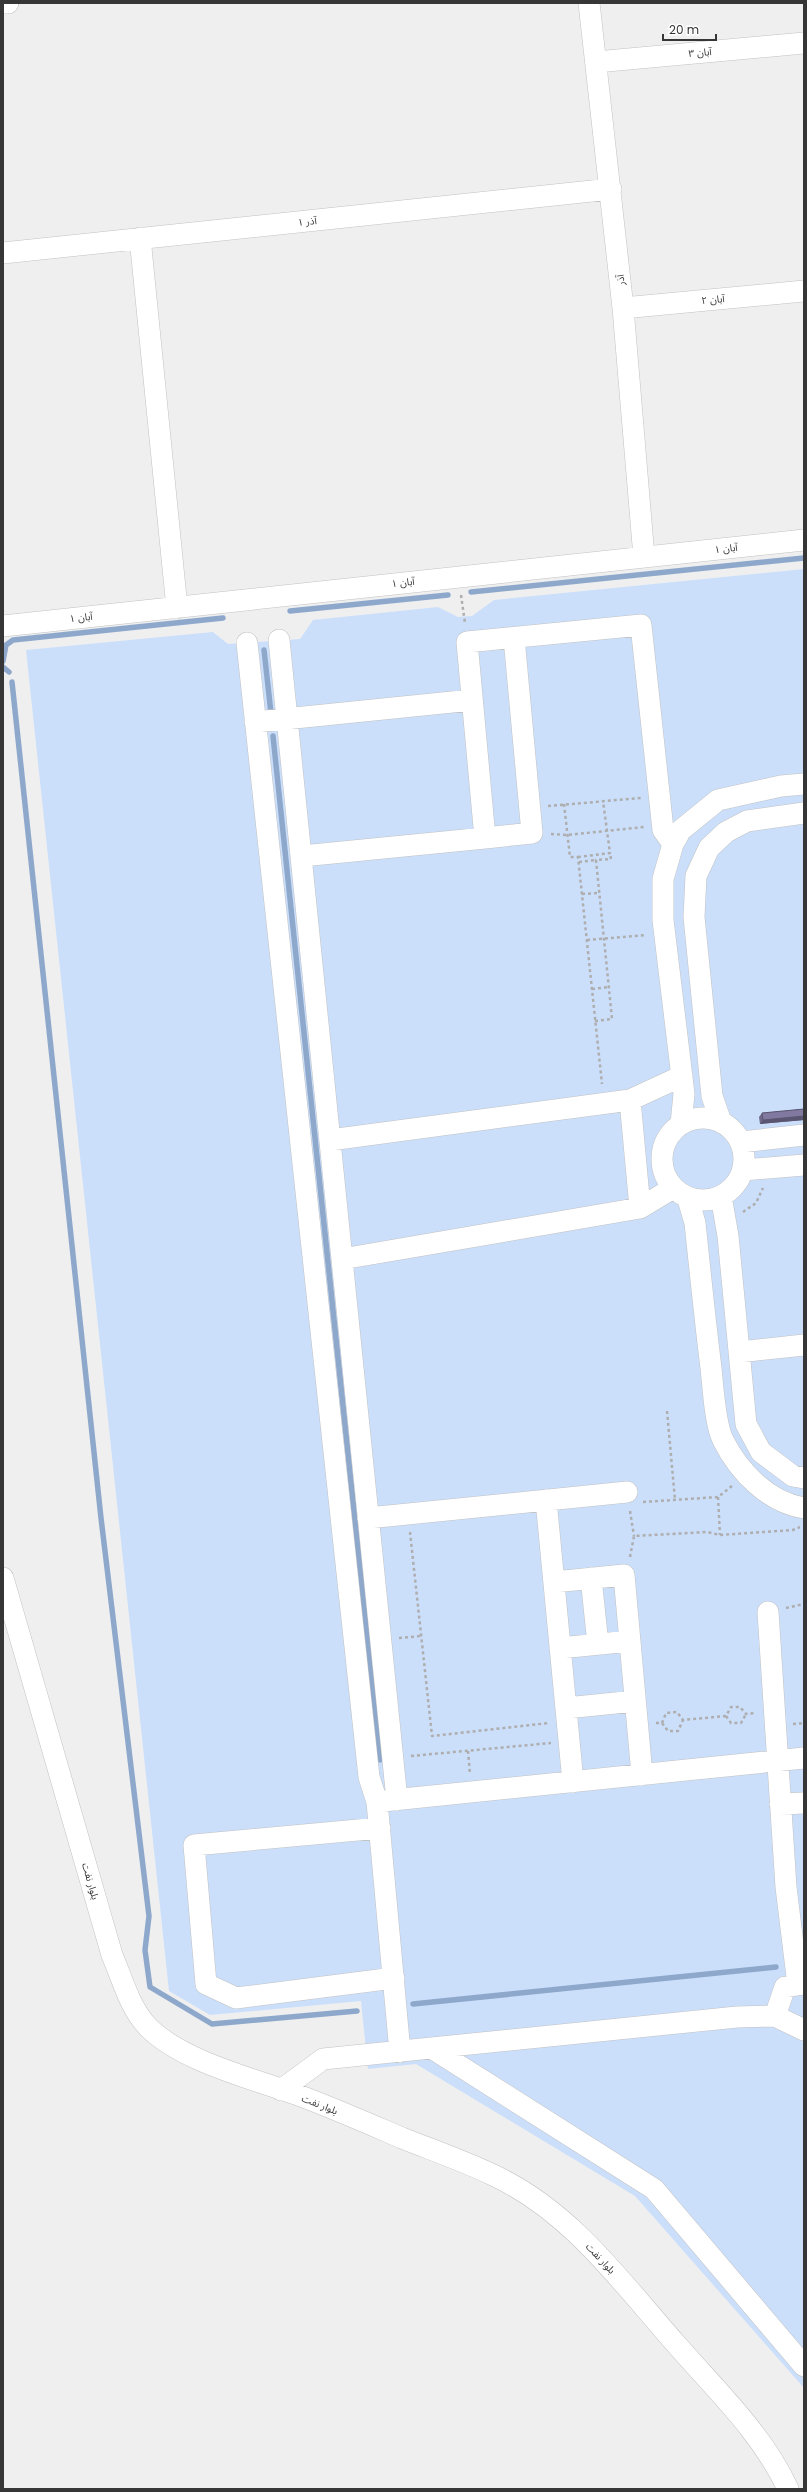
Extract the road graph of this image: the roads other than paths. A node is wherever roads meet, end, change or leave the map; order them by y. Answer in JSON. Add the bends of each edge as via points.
{"nodes":[{"id":1,"x":8,"y":3,"type":"edge"},
{"id":2,"x":589,"y":3,"type":"edge"},
{"id":3,"x":3,"y":4,"type":"edge"},
{"id":4,"x":804,"y":43,"type":"edge"},
{"id":5,"x":596,"y":62,"type":"junction"},
{"id":6,"x":611,"y":189,"type":"junction"},
{"id":7,"x":140,"y":238,"type":"junction"},
{"id":8,"x":3,"y":253,"type":"edge"},
{"id":9,"x":804,"y":291,"type":"edge"},
{"id":10,"x":623,"y":308,"type":"junction"},
{"id":11,"x":804,"y":540,"type":"edge"},
{"id":12,"x":644,"y":557,"type":"junction"},
{"id":13,"x":177,"y":608,"type":"junction"},
{"id":14,"x":3,"y":626,"type":"edge"},
{"id":15,"x":514,"y":638,"type":"junction"},
{"id":16,"x":279,"y":640,"type":"dead end"},
{"id":17,"x":246,"y":643,"type":"dead end"},
{"id":18,"x":472,"y":700,"type":"junction"},
{"id":19,"x":287,"y":719,"type":"junction"},
{"id":20,"x":255,"y":722,"type":"junction"},
{"id":21,"x":804,"y":784,"type":"edge"},
{"id":22,"x":804,"y":813,"type":"edge"},
{"id":23,"x":485,"y":838,"type":"junction"},
{"id":24,"x":673,"y":844,"type":"junction"},
{"id":25,"x":302,"y":856,"type":"junction"},
{"id":26,"x":694,"y":917,"type":"junction"},
{"id":27,"x":664,"y":927,"type":"junction"},
{"id":28,"x":682,"y":1076,"type":"junction"},
{"id":29,"x":630,"y":1100,"type":"junction"},
{"id":30,"x":721,"y":1122,"type":"junction"},
{"id":31,"x":681,"y":1124,"type":"junction"},
{"id":32,"x":804,"y":1135,"type":"edge"},
{"id":33,"x":330,"y":1140,"type":"junction"},
{"id":34,"x":741,"y":1142,"type":"junction"},
{"id":35,"x":804,"y":1165,"type":"edge"},
{"id":36,"x":744,"y":1170,"type":"junction"},
{"id":37,"x":680,"y":1193,"type":"junction"},
{"id":38,"x":721,"y":1196,"type":"junction"},
{"id":39,"x":640,"y":1208,"type":"junction"},
{"id":40,"x":342,"y":1259,"type":"junction"},
{"id":41,"x":804,"y":1345,"type":"edge"},
{"id":42,"x":739,"y":1352,"type":"junction"},
{"id":43,"x":804,"y":1478,"type":"edge"},
{"id":44,"x":628,"y":1498,"type":"road end"},
{"id":45,"x":546,"y":1500,"type":"junction"},
{"id":46,"x":804,"y":1508,"type":"edge"},
{"id":47,"x":368,"y":1518,"type":"junction"},
{"id":48,"x":3,"y":1578,"type":"edge"},
{"id":49,"x":591,"y":1578,"type":"junction"},
{"id":50,"x":554,"y":1582,"type":"junction"},
{"id":51,"x":3,"y":1599,"type":"edge"},
{"id":52,"x":768,"y":1612,"type":"dead end"},
{"id":53,"x":14,"y":1617,"type":"junction"},
{"id":54,"x":630,"y":1641,"type":"junction"},
{"id":55,"x":598,"y":1644,"type":"junction"},
{"id":56,"x":560,"y":1648,"type":"junction"},
{"id":57,"x":635,"y":1701,"type":"junction"},
{"id":58,"x":567,"y":1723,"type":"junction"},
{"id":59,"x":804,"y":1758,"type":"edge"},
{"id":60,"x":777,"y":1761,"type":"junction"},
{"id":61,"x":642,"y":1775,"type":"junction"},
{"id":62,"x":573,"y":1782,"type":"junction"},
{"id":63,"x":387,"y":1801,"type":"junction"},
{"id":64,"x":804,"y":1803,"type":"edge"},
{"id":65,"x":780,"y":1804,"type":"junction"},
{"id":66,"x":380,"y":1828,"type":"junction"},
{"id":67,"x":795,"y":1886,"type":"edge"},
{"id":68,"x":394,"y":1978,"type":"junction"},
{"id":69,"x":801,"y":1984,"type":"edge"},
{"id":70,"x":775,"y":2016,"type":"junction"},
{"id":71,"x":804,"y":2030,"type":"edge"},
{"id":72,"x":433,"y":2049,"type":"junction"},
{"id":73,"x":400,"y":2052,"type":"junction"},
{"id":74,"x":281,"y":2090,"type":"junction"},
{"id":75,"x":804,"y":2366,"type":"edge"},
{"id":76,"x":788,"y":2489,"type":"edge"}],
"edges":[{"from":1,"to":3,"type":"street"},
{"from":2,"to":5,"type":"street","name":"آذر"},
{"from":4,"to":5,"type":"street","name":"آبان ۳"},
{"from":5,"to":6,"type":"street","name":"آذر"},
{"from":6,"to":7,"type":"street","name":"آذر ۱"},
{"from":6,"to":10,"type":"street","name":"آذر"},
{"from":7,"to":8,"type":"street","name":"آذر ۱"},
{"from":7,"to":13,"type":"street"},
{"from":9,"to":10,"type":"street","name":"آبان ۲"},
{"from":10,"to":12,"type":"street","name":"آذر"},
{"from":11,"to":12,"type":"street","name":"آبان ۱"},
{"from":12,"to":13,"type":"street","name":"آبان ۱"},
{"from":13,"to":14,"type":"street","name":"آبان ۱"},
{"from":15,"to":18,"type":"street","via":[[467,642]]},
{"from":15,"to":23,"type":"street","via":[[532,833]]},
{"from":15,"to":24,"type":"street","via":[[641,624],[662,825]]},
{"from":16,"to":19,"type":"street"},
{"from":17,"to":20,"type":"street"},
{"from":18,"to":19,"type":"street"},
{"from":18,"to":23,"type":"street"},
{"from":19,"to":20,"type":"street"},
{"from":19,"to":25,"type":"street"},
{"from":20,"to":63,"type":"street","via":[[369,1777]]},
{"from":21,"to":24,"type":"street","via":[[781,786],[718,800],[681,830]]},
{"from":22,"to":26,"type":"street","via":[[747,821],[726,832],[709,848],[696,876]]},
{"from":23,"to":25,"type":"street"},
{"from":24,"to":27,"type":"street","via":[[663,879]]},
{"from":25,"to":33,"type":"street"},
{"from":26,"to":27,"type":"street"},
{"from":26,"to":30,"type":"street","via":[[712,1096]]},
{"from":27,"to":28,"type":"street"},
{"from":28,"to":29,"type":"street"},
{"from":28,"to":31,"type":"street","via":[[684,1094]]},
{"from":29,"to":33,"type":"street"},
{"from":29,"to":39,"type":"street"},
{"from":30,"to":31,"type":"street","via":[[708,1118],[694,1119]]},
{"from":30,"to":34,"type":"street","via":[[733,1130]]},
{"from":31,"to":37,"type":"street","via":[[671,1132],[664,1144],[661,1157],[662,1170]]},
{"from":32,"to":34,"type":"street"},
{"from":33,"to":40,"type":"street"},
{"from":34,"to":36,"type":"street","via":[[745,1156]]},
{"from":35,"to":36,"type":"street"},
{"from":36,"to":38,"type":"street","via":[[738,1183]]},
{"from":37,"to":38,"type":"street","via":[[701,1201]]},
{"from":37,"to":39,"type":"street"},
{"from":37,"to":46,"type":"street","via":[[695,1223],[714,1400],[722,1439],[738,1466],[757,1485],[776,1499]]},
{"from":38,"to":42,"type":"street","via":[[728,1236]]},
{"from":39,"to":40,"type":"street"},
{"from":40,"to":47,"type":"street"},
{"from":41,"to":42,"type":"street"},
{"from":42,"to":43,"type":"street","via":[[746,1424],[761,1452],[793,1476]]},
{"from":44,"to":45,"type":"street"},
{"from":45,"to":47,"type":"street"},
{"from":45,"to":50,"type":"street"},
{"from":47,"to":63,"type":"street","via":[[393,1758]]},
{"from":48,"to":53,"type":"street"},
{"from":49,"to":50,"type":"street"},
{"from":49,"to":54,"type":"street","via":[[624,1575]]},
{"from":49,"to":55,"type":"street"},
{"from":50,"to":56,"type":"street"},
{"from":51,"to":53,"type":"street"},
{"from":52,"to":60,"type":"street"},
{"from":53,"to":74,"type":"street","name":"بلوار نفت","via":[[112,1955],[138,2012],[148,2027],[163,2039],[194,2056],[244,2078]]},
{"from":54,"to":55,"type":"street"},
{"from":54,"to":57,"type":"street"},
{"from":55,"to":56,"type":"street"},
{"from":56,"to":58,"type":"street"},
{"from":57,"to":58,"type":"street"},
{"from":57,"to":61,"type":"street"},
{"from":58,"to":62,"type":"street"},
{"from":59,"to":60,"type":"street"},
{"from":60,"to":61,"type":"street"},
{"from":60,"to":65,"type":"street"},
{"from":61,"to":62,"type":"street"},
{"from":62,"to":63,"type":"street"},
{"from":63,"to":66,"type":"street"},
{"from":64,"to":65,"type":"street"},
{"from":65,"to":67,"type":"street"},
{"from":66,"to":68,"type":"street"},
{"from":66,"to":68,"type":"street","via":[[194,1845],[206,1984],[236,1998]]},
{"from":67,"to":69,"type":"street"},
{"from":68,"to":73,"type":"street"},
{"from":69,"to":70,"type":"street","via":[[785,1987]]},
{"from":70,"to":71,"type":"street"},
{"from":70,"to":72,"type":"street","via":[[737,2017]]},
{"from":72,"to":73,"type":"street"},
{"from":72,"to":75,"type":"street","via":[[654,2189]]},
{"from":73,"to":74,"type":"street","via":[[322,2059]]},
{"from":74,"to":76,"type":"street","name":"بلوار نفت","via":[[494,2175],[541,2202],[584,2240],[730,2405],[765,2446]]}]}
